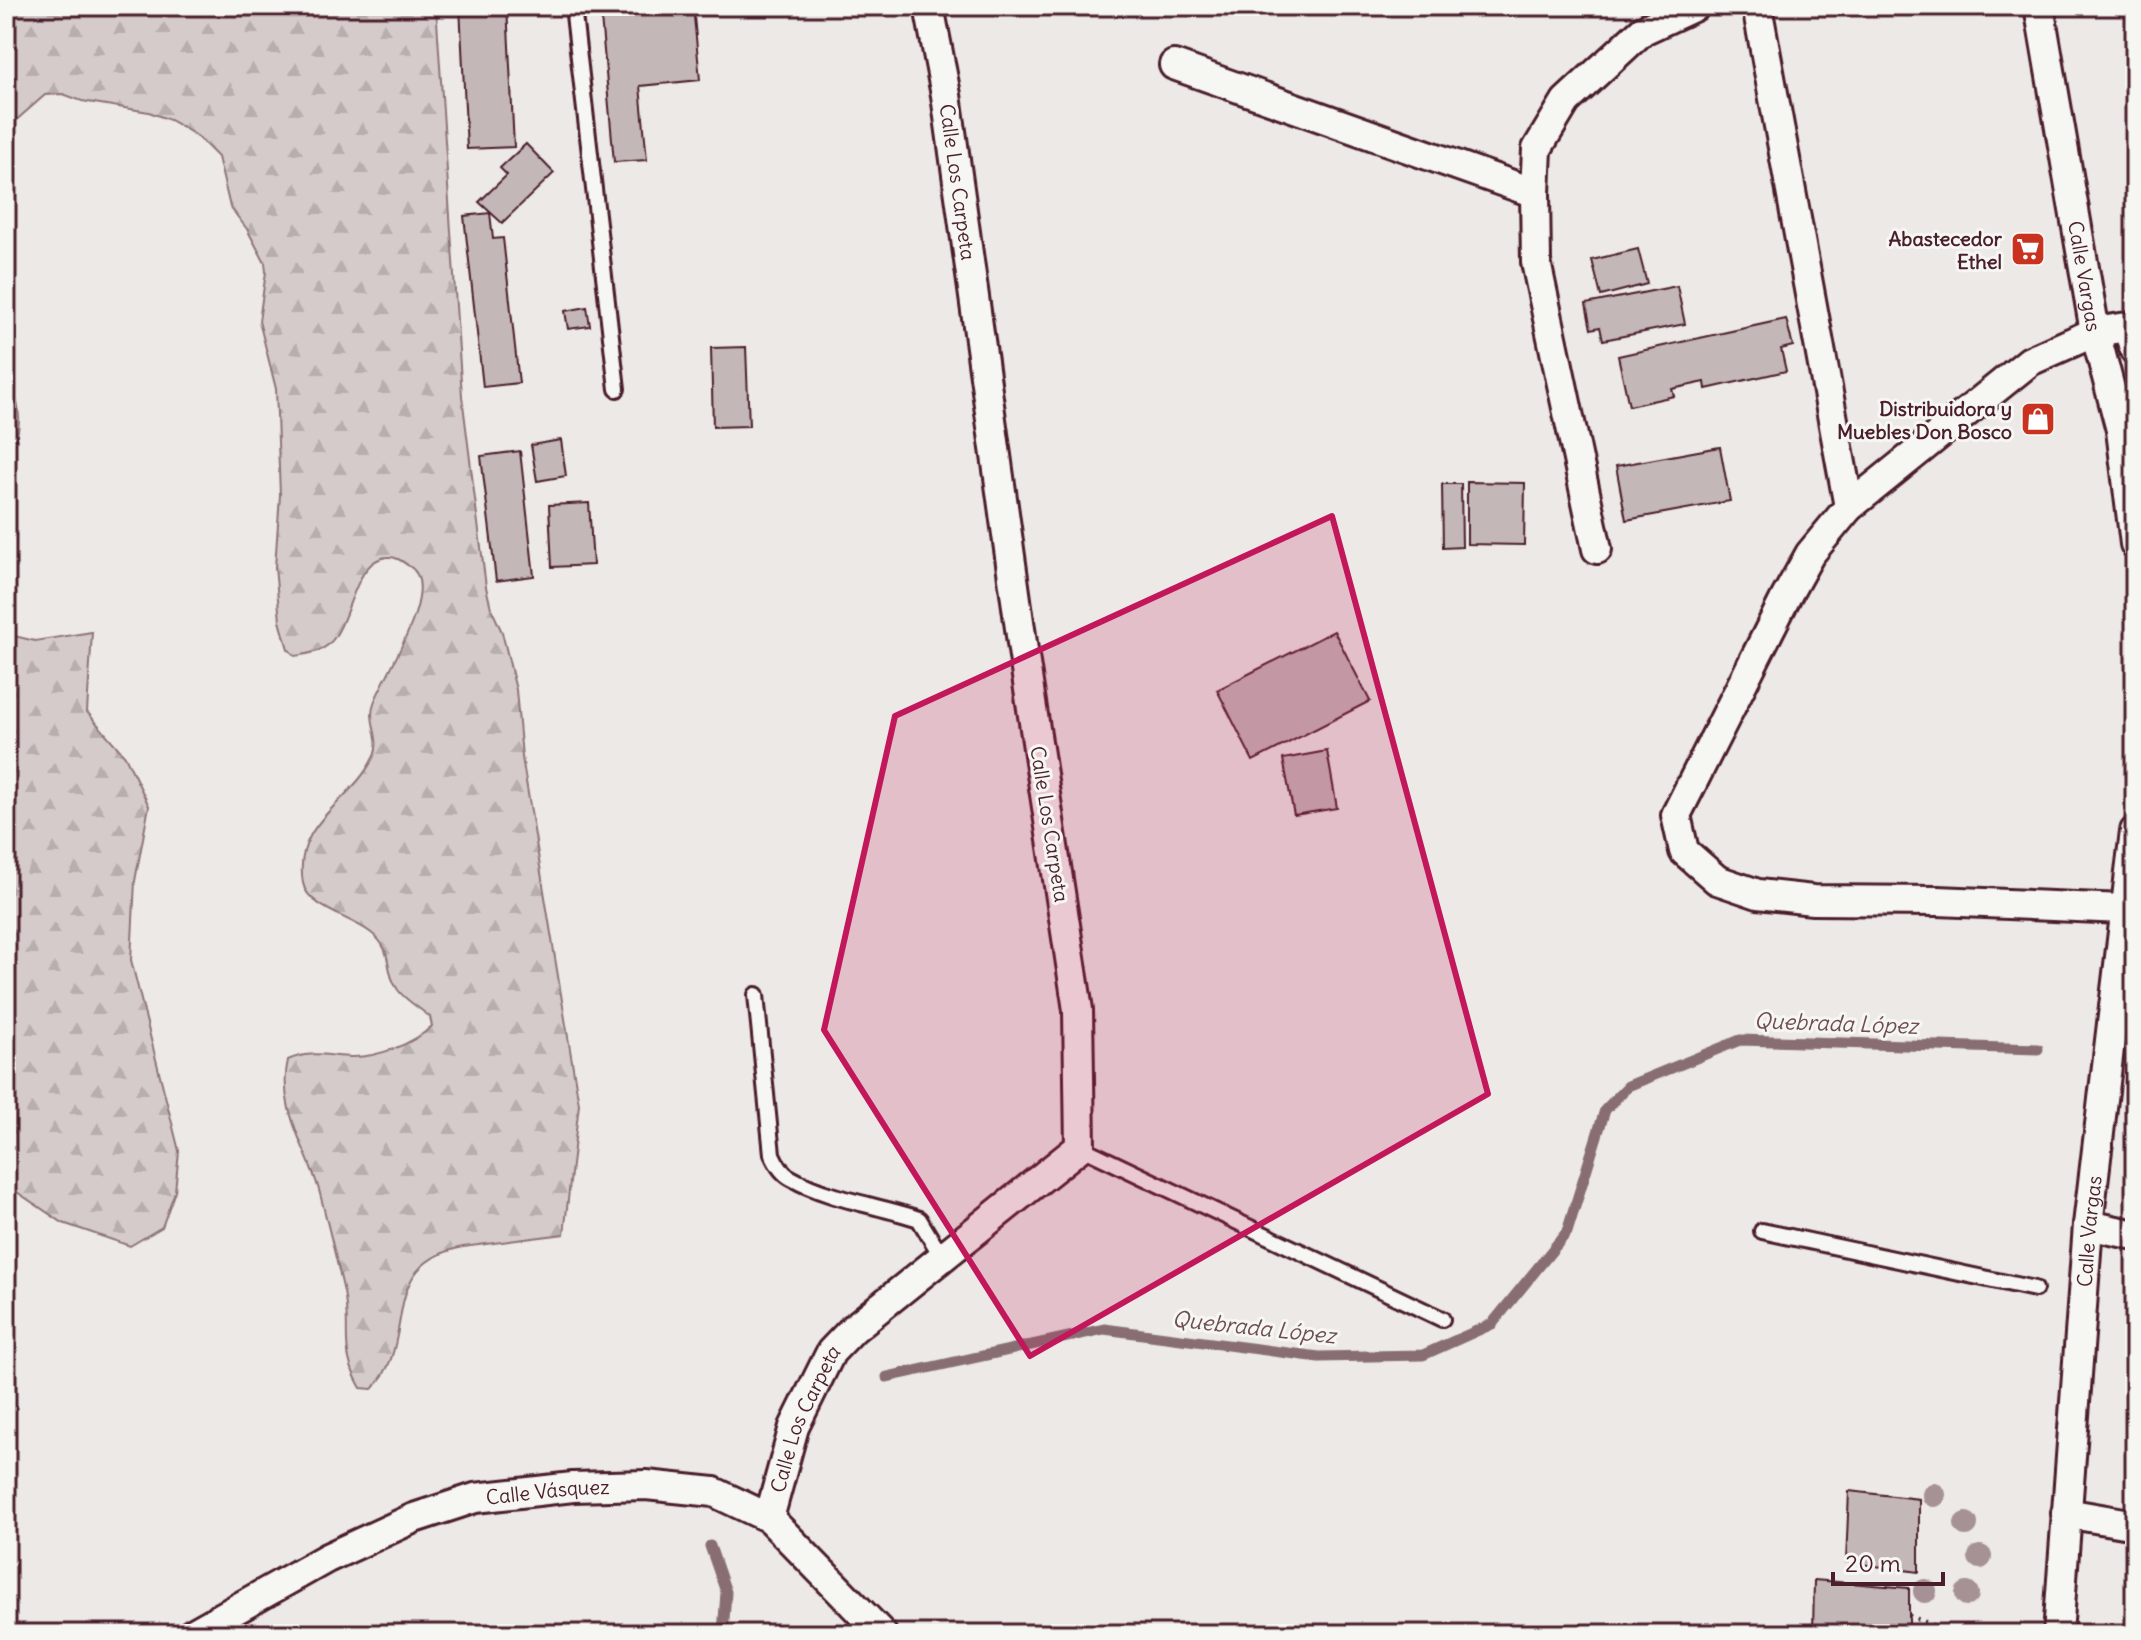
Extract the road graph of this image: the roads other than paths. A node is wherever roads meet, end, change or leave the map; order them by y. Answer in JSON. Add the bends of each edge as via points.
{"nodes":[{"id":1,"x":573,"y":6,"type":"edge"},
{"id":2,"x":929,"y":6,"type":"edge"},
{"id":3,"x":1695,"y":6,"type":"edge"},
{"id":4,"x":1757,"y":6,"type":"edge"},
{"id":5,"x":2039,"y":6,"type":"edge"},
{"id":6,"x":1174,"y":65,"type":"dead end"},
{"id":7,"x":1535,"y":193,"type":"junction"},
{"id":8,"x":2095,"y":332,"type":"junction"},
{"id":9,"x":2132,"y":334,"type":"edge"},
{"id":10,"x":617,"y":389,"type":"dead end"},
{"id":11,"x":1849,"y":507,"type":"junction"},
{"id":12,"x":2135,"y":544,"type":"edge"},
{"id":13,"x":1597,"y":549,"type":"dead end"},
{"id":14,"x":2135,"y":831,"type":"edge"},
{"id":15,"x":2124,"y":909,"type":"junction"},
{"id":16,"x":756,"y":995,"type":"dead end"},
{"id":17,"x":1080,"y":1147,"type":"junction"},
{"id":18,"x":2088,"y":1225,"type":"junction"},
{"id":19,"x":1762,"y":1231,"type":"dead end"},
{"id":20,"x":2135,"y":1235,"type":"edge"},
{"id":21,"x":943,"y":1259,"type":"junction"},
{"id":22,"x":2035,"y":1289,"type":"dead end"},
{"id":23,"x":1442,"y":1319,"type":"dead end"},
{"id":24,"x":2066,"y":1513,"type":"junction"},
{"id":25,"x":769,"y":1518,"type":"junction"},
{"id":26,"x":2135,"y":1525,"type":"edge"},
{"id":27,"x":192,"y":1634,"type":"edge"},
{"id":28,"x":882,"y":1634,"type":"edge"},
{"id":29,"x":2058,"y":1634,"type":"edge"}],
"edges":[{"from":1,"to":10,"type":"lane"},
{"from":2,"to":17,"type":"street","name":"Calle Los Carpeta","via":[[1078,1010]]},
{"from":3,"to":7,"type":"street","via":[[1643,30],[1566,101],[1537,149]]},
{"from":4,"to":11,"type":"street"},
{"from":5,"to":8,"type":"street","name":"Calle Vargas"},
{"from":6,"to":7,"type":"street"},
{"from":7,"to":13,"type":"street","via":[[1536,262]]},
{"from":8,"to":9,"type":"street"},
{"from":8,"to":11,"type":"street","via":[[2030,361]]},
{"from":8,"to":12,"type":"street","name":"Calle Vargas","via":[[2121,430]]},
{"from":11,"to":15,"type":"street","via":[[1810,554],[1689,787],[1676,815],[1684,851],[1717,880],[1758,894]]},
{"from":14,"to":15,"type":"street","name":"Calle Vargas"},
{"from":15,"to":18,"type":"street","name":"Calle Vargas"},
{"from":16,"to":21,"type":"lane","via":[[776,1162],[789,1177],[919,1219]]},
{"from":17,"to":21,"type":"street","name":"Calle Los Carpeta"},
{"from":17,"to":23,"type":"lane"},
{"from":18,"to":20,"type":"street"},
{"from":18,"to":24,"type":"street","name":"Calle Vargas"},
{"from":19,"to":22,"type":"lane"},
{"from":21,"to":25,"type":"street","name":"Calle Los Carpeta","via":[[831,1352],[794,1427]]},
{"from":24,"to":26,"type":"street"},
{"from":24,"to":29,"type":"street","name":"Calle Vargas"},
{"from":25,"to":27,"type":"street","name":"Calle Vásquez","via":[[714,1492],[646,1485],[475,1498],[414,1518],[327,1558]]},
{"from":25,"to":28,"type":"street","name":"Calle Vásquez"}]}
